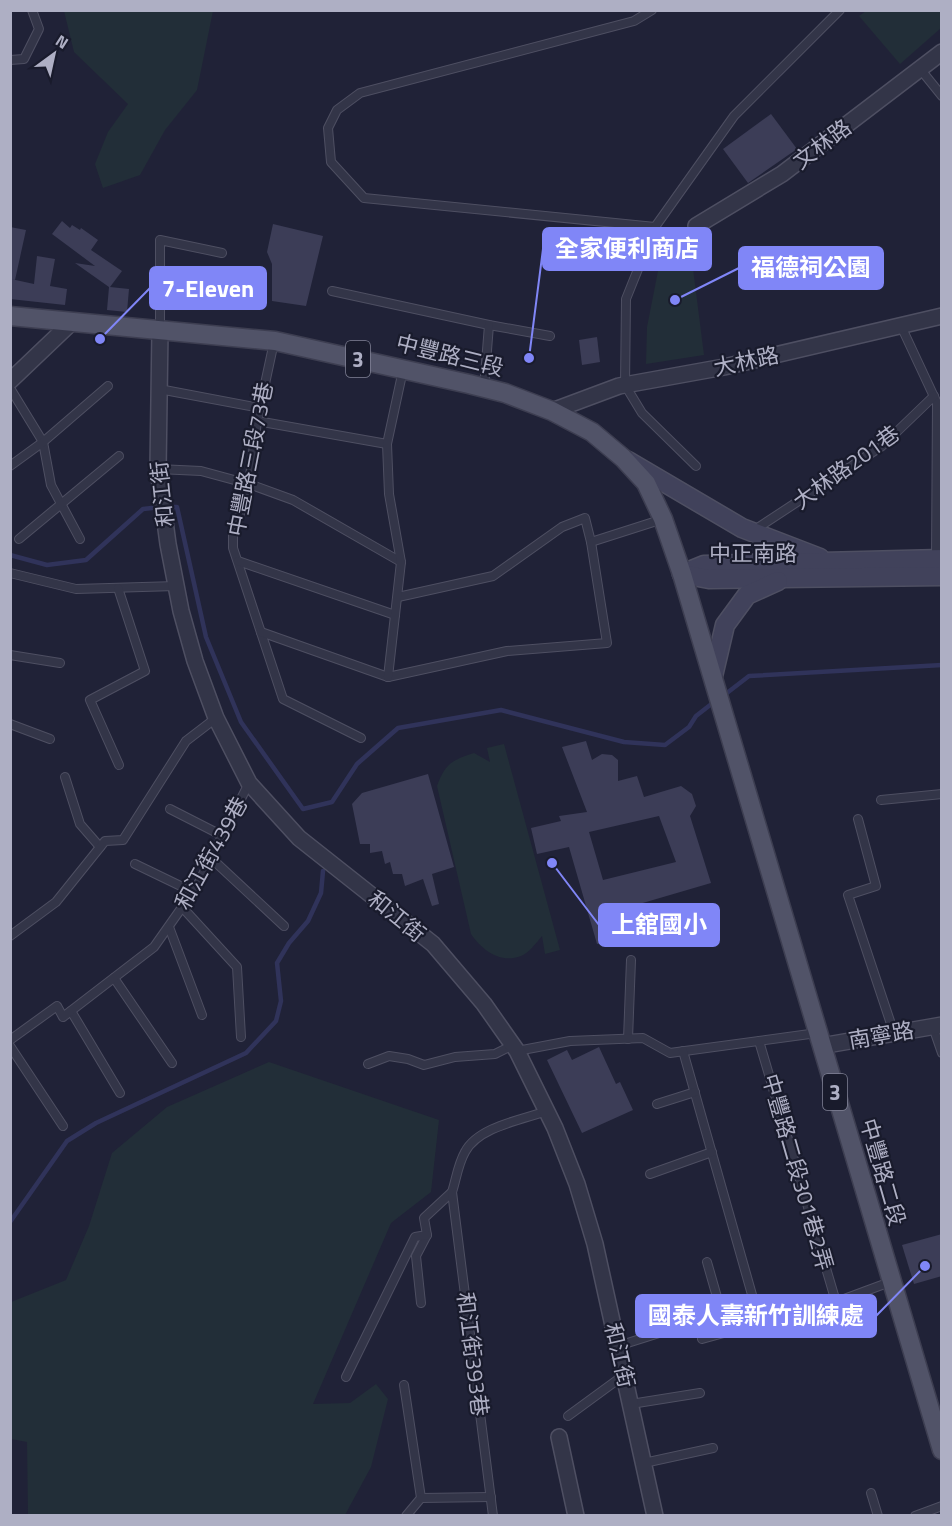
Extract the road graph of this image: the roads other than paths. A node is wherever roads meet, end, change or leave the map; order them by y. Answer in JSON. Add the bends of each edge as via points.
{"nodes":[{"id":1,"x":32,"y":10,"type":"edge"},
{"id":2,"x":652,"y":10,"type":"edge"},
{"id":3,"x":840,"y":10,"type":"edge"},
{"id":4,"x":942,"y":52,"type":"edge"},
{"id":5,"x":10,"y":60,"type":"edge"},
{"id":6,"x":921,"y":70,"type":"junction"},
{"id":7,"x":942,"y":96,"type":"edge"},
{"id":8,"x":696,"y":226,"type":"dead end"},
{"id":9,"x":655,"y":227,"type":"junction"},
{"id":10,"x":222,"y":253,"type":"dead end"},
{"id":11,"x":332,"y":291,"type":"dead end"},
{"id":12,"x":10,"y":316,"type":"edge"},
{"id":13,"x":942,"y":316,"type":"edge"},
{"id":14,"x":73,"y":321,"type":"junction"},
{"id":15,"x":489,"y":325,"type":"junction"},
{"id":16,"x":901,"y":326,"type":"junction"},
{"id":17,"x":160,"y":330,"type":"junction"},
{"id":18,"x":550,"y":336,"type":"dead end"},
{"id":19,"x":275,"y":341,"type":"junction"},
{"id":20,"x":403,"y":368,"type":"junction"},
{"id":21,"x":10,"y":381,"type":"edge"},
{"id":22,"x":625,"y":385,"type":"junction"},
{"id":23,"x":108,"y":387,"type":"dead end"},
{"id":24,"x":10,"y":388,"type":"edge"},
{"id":25,"x":484,"y":388,"type":"junction"},
{"id":26,"x":159,"y":389,"type":"junction"},
{"id":27,"x":934,"y":396,"type":"junction"},
{"id":28,"x":260,"y":408,"type":"junction"},
{"id":29,"x":552,"y":411,"type":"junction"},
{"id":30,"x":257,"y":421,"type":"junction"},
{"id":31,"x":43,"y":442,"type":"junction"},
{"id":32,"x":387,"y":444,"type":"junction"},
{"id":33,"x":119,"y":456,"type":"dead end"},
{"id":34,"x":623,"y":458,"type":"junction"},
{"id":35,"x":10,"y":466,"type":"edge"},
{"id":36,"x":696,"y":466,"type":"dead end"},
{"id":37,"x":158,"y":469,"type":"junction"},
{"id":38,"x":249,"y":484,"type":"junction"},
{"id":39,"x":62,"y":504,"type":"junction"},
{"id":40,"x":663,"y":519,"type":"junction"},
{"id":41,"x":753,"y":532,"type":"junction"},
{"id":42,"x":19,"y":539,"type":"dead end"},
{"id":43,"x":80,"y":539,"type":"dead end"},
{"id":44,"x":591,"y":542,"type":"junction"},
{"id":45,"x":238,"y":561,"type":"junction"},
{"id":46,"x":827,"y":561,"type":"junction"},
{"id":47,"x":401,"y":562,"type":"junction"},
{"id":48,"x":940,"y":564,"type":"edge"},
{"id":49,"x":10,"y":573,"type":"edge"},
{"id":50,"x":682,"y":574,"type":"junction"},
{"id":51,"x":785,"y":577,"type":"junction"},
{"id":52,"x":176,"y":586,"type":"junction"},
{"id":53,"x":118,"y":588,"type":"junction"},
{"id":54,"x":398,"y":597,"type":"junction"},
{"id":55,"x":395,"y":615,"type":"junction"},
{"id":56,"x":261,"y":632,"type":"junction"},
{"id":57,"x":10,"y":655,"type":"edge"},
{"id":58,"x":60,"y":663,"type":"dead end"},
{"id":59,"x":712,"y":676,"type":"junction"},
{"id":60,"x":388,"y":677,"type":"junction"},
{"id":61,"x":216,"y":718,"type":"junction"},
{"id":62,"x":10,"y":724,"type":"edge"},
{"id":63,"x":361,"y":738,"type":"dead end"},
{"id":64,"x":50,"y":739,"type":"dead end"},
{"id":65,"x":119,"y":765,"type":"dead end"},
{"id":66,"x":64,"y":777,"type":"dead end"},
{"id":67,"x":249,"y":783,"type":"junction"},
{"id":68,"x":942,"y":794,"type":"edge"},
{"id":69,"x":881,"y":800,"type":"dead end"},
{"id":70,"x":170,"y":809,"type":"dead end"},
{"id":71,"x":858,"y":819,"type":"dead end"},
{"id":72,"x":222,"y":836,"type":"junction"},
{"id":73,"x":100,"y":847,"type":"junction"},
{"id":74,"x":211,"y":858,"type":"junction"},
{"id":75,"x":135,"y":864,"type":"dead end"},
{"id":76,"x":193,"y":892,"type":"junction"},
{"id":77,"x":182,"y":907,"type":"junction"},
{"id":78,"x":284,"y":926,"type":"dead end"},
{"id":79,"x":169,"y":927,"type":"junction"},
{"id":80,"x":10,"y":936,"type":"edge"},
{"id":81,"x":631,"y":960,"type":"dead end"},
{"id":82,"x":114,"y":978,"type":"junction"},
{"id":83,"x":71,"y":1011,"type":"junction"},
{"id":84,"x":202,"y":1015,"type":"dead end"},
{"id":85,"x":937,"y":1026,"type":"edge"},
{"id":86,"x":894,"y":1033,"type":"junction"},
{"id":87,"x":241,"y":1037,"type":"dead end"},
{"id":88,"x":628,"y":1039,"type":"junction"},
{"id":89,"x":819,"y":1039,"type":"junction"},
{"id":90,"x":10,"y":1040,"type":"edge"},
{"id":91,"x":759,"y":1041,"type":"junction"},
{"id":92,"x":10,"y":1046,"type":"edge"},
{"id":93,"x":515,"y":1048,"type":"junction"},
{"id":94,"x":683,"y":1051,"type":"junction"},
{"id":95,"x":942,"y":1053,"type":"edge"},
{"id":96,"x":172,"y":1063,"type":"dead end"},
{"id":97,"x":368,"y":1064,"type":"dead end"},
{"id":98,"x":694,"y":1092,"type":"junction"},
{"id":99,"x":120,"y":1093,"type":"dead end"},
{"id":100,"x":657,"y":1104,"type":"dead end"},
{"id":101,"x":547,"y":1111,"type":"junction"},
{"id":102,"x":63,"y":1126,"type":"dead end"},
{"id":103,"x":712,"y":1152,"type":"junction"},
{"id":104,"x":650,"y":1174,"type":"dead end"},
{"id":105,"x":452,"y":1192,"type":"junction"},
{"id":106,"x":427,"y":1235,"type":"junction"},
{"id":107,"x":706,"y":1262,"type":"dead end"},
{"id":108,"x":890,"y":1282,"type":"junction"},
{"id":109,"x":836,"y":1302,"type":"junction"},
{"id":110,"x":421,"y":1303,"type":"dead end"},
{"id":111,"x":760,"y":1323,"type":"junction"},
{"id":112,"x":675,"y":1328,"type":"dead end"},
{"id":113,"x":726,"y":1332,"type":"junction"},
{"id":114,"x":702,"y":1339,"type":"dead end"},
{"id":115,"x":618,"y":1346,"type":"junction"},
{"id":116,"x":624,"y":1375,"type":"junction"},
{"id":117,"x":346,"y":1377,"type":"dead end"},
{"id":118,"x":404,"y":1385,"type":"dead end"},
{"id":119,"x":700,"y":1393,"type":"dead end"},
{"id":120,"x":631,"y":1404,"type":"junction"},
{"id":121,"x":568,"y":1416,"type":"dead end"},
{"id":122,"x":559,"y":1437,"type":"dead end"},
{"id":123,"x":713,"y":1448,"type":"dead end"},
{"id":124,"x":942,"y":1450,"type":"edge"},
{"id":125,"x":644,"y":1463,"type":"junction"},
{"id":126,"x":871,"y":1493,"type":"dead end"},
{"id":127,"x":491,"y":1497,"type":"junction"},
{"id":128,"x":421,"y":1498,"type":"junction"},
{"id":129,"x":942,"y":1506,"type":"edge"},
{"id":130,"x":406,"y":1515,"type":"edge"},
{"id":131,"x":493,"y":1515,"type":"edge"},
{"id":132,"x":576,"y":1515,"type":"edge"},
{"id":133,"x":655,"y":1515,"type":"edge"},
{"id":134,"x":878,"y":1515,"type":"edge"},
{"id":135,"x":915,"y":1515,"type":"edge"}],
"edges":[{"from":1,"to":5,"type":"lane","via":[[39,29],[24,59]]},
{"from":2,"to":9,"type":"lane","via":[[634,21],[360,93],[337,110],[328,128],[331,162],[364,198]]},
{"from":3,"to":9,"type":"lane","via":[[734,116]]},
{"from":4,"to":6,"type":"street","name":"文林路"},
{"from":6,"to":7,"type":"lane"},
{"from":6,"to":8,"type":"street","name":"文林路","via":[[782,174]]},
{"from":9,"to":22,"type":"lane","via":[[626,299]]},
{"from":10,"to":17,"type":"lane","via":[[160,240]]},
{"from":11,"to":15,"type":"lane"},
{"from":12,"to":14,"type":"main road","name":"中豐路三段","number":"3"},
{"from":13,"to":16,"type":"street","name":"大林路"},
{"from":14,"to":17,"type":"main road","name":"中豐路三段","number":"3"},
{"from":14,"to":21,"type":"street"},
{"from":15,"to":18,"type":"lane"},
{"from":15,"to":25,"type":"lane"},
{"from":16,"to":22,"type":"street","name":"大林路","via":[[724,367]]},
{"from":16,"to":27,"type":"lane","name":"大林路201巷"},
{"from":17,"to":19,"type":"main road","name":"中豐路三段","number":"3"},
{"from":17,"to":26,"type":"street","name":"和江街"},
{"from":19,"to":20,"type":"main road","name":"中豐路三段","number":"3"},
{"from":19,"to":28,"type":"lane","name":"中豐路三段73巷"},
{"from":20,"to":25,"type":"main road","name":"中豐路三段","number":"3"},
{"from":20,"to":32,"type":"lane"},
{"from":22,"to":29,"type":"street","name":"大林路"},
{"from":22,"to":36,"type":"lane","via":[[642,413]]},
{"from":23,"to":31,"type":"lane"},
{"from":24,"to":31,"type":"lane"},
{"from":25,"to":29,"type":"main road","name":"中豐路三段","number":"3"},
{"from":26,"to":28,"type":"lane"},
{"from":26,"to":37,"type":"street","name":"和江街"},
{"from":27,"to":41,"type":"lane","name":"大林路201巷","via":[[882,446]]},
{"from":27,"to":48,"type":"lane","name":"大林路201巷"},
{"from":28,"to":30,"type":"lane","name":"中豐路三段73巷"},
{"from":29,"to":34,"type":"main road","name":"中豐路三段","number":"3","via":[[592,432]]},
{"from":30,"to":32,"type":"lane"},
{"from":30,"to":38,"type":"lane","name":"中豐路三段73巷"},
{"from":31,"to":35,"type":"lane"},
{"from":31,"to":39,"type":"lane","via":[[51,485]]},
{"from":32,"to":47,"type":"lane","via":[[389,494]]},
{"from":33,"to":39,"type":"lane"},
{"from":34,"to":40,"type":"main road","name":"中豐路三段","number":"3","via":[[646,483]]},
{"from":34,"to":41,"type":"street"},
{"from":37,"to":38,"type":"lane","via":[[201,471]]},
{"from":37,"to":52,"type":"street","name":"和江街"},
{"from":38,"to":45,"type":"lane","name":"中豐路三段73巷","via":[[233,536]]},
{"from":38,"to":47,"type":"lane","via":[[293,500]]},
{"from":39,"to":42,"type":"lane"},
{"from":39,"to":43,"type":"lane"},
{"from":40,"to":44,"type":"lane"},
{"from":40,"to":50,"type":"main road","name":"中豐路三段","number":"3"},
{"from":41,"to":46,"type":"street"},
{"from":44,"to":54,"type":"lane","via":[[585,518],[562,527],[493,576]]},
{"from":44,"to":60,"type":"lane","via":[[607,643],[507,651]]},
{"from":45,"to":55,"type":"lane"},
{"from":45,"to":56,"type":"lane","name":"中豐路三段73巷"},
{"from":46,"to":48,"type":"street","name":"中正南路"},
{"from":46,"to":50,"type":"street","name":"中正南路","via":[[704,565]]},
{"from":47,"to":54,"type":"lane"},
{"from":48,"to":51,"type":"street","name":"中正南路"},
{"from":49,"to":53,"type":"lane","via":[[76,589]]},
{"from":50,"to":51,"type":"street","name":"中正南路","via":[[709,579]]},
{"from":50,"to":59,"type":"main road","number":"3"},
{"from":51,"to":59,"type":"street","via":[[747,595],[725,625]]},
{"from":52,"to":53,"type":"lane"},
{"from":52,"to":61,"type":"street","name":"和江街","via":[[195,661]]},
{"from":53,"to":65,"type":"lane","via":[[145,671],[90,700]]},
{"from":54,"to":55,"type":"lane"},
{"from":55,"to":60,"type":"lane"},
{"from":56,"to":60,"type":"lane"},
{"from":56,"to":63,"type":"lane","name":"中豐路三段73巷","via":[[283,699]]},
{"from":57,"to":58,"type":"lane"},
{"from":59,"to":89,"type":"main road","name":"中豐路二段","number":"3"},
{"from":61,"to":67,"type":"street","name":"和江街"},
{"from":61,"to":73,"type":"lane","via":[[186,741],[123,840],[105,841]]},
{"from":62,"to":64,"type":"lane"},
{"from":66,"to":73,"type":"lane","via":[[80,824]]},
{"from":67,"to":72,"type":"lane","name":"和江街439巷"},
{"from":67,"to":93,"type":"street","name":"和江街","via":[[299,838],[433,944]]},
{"from":68,"to":69,"type":"lane"},
{"from":70,"to":72,"type":"lane"},
{"from":71,"to":86,"type":"lane","via":[[876,886],[848,895]]},
{"from":72,"to":74,"type":"lane","name":"和江街439巷"},
{"from":73,"to":80,"type":"lane","via":[[56,902]]},
{"from":74,"to":76,"type":"lane","name":"和江街439巷"},
{"from":74,"to":78,"type":"lane"},
{"from":75,"to":76,"type":"lane"},
{"from":76,"to":77,"type":"lane","name":"和江街439巷"},
{"from":77,"to":79,"type":"lane","name":"和江街439巷"},
{"from":77,"to":87,"type":"lane","via":[[237,967]]},
{"from":79,"to":82,"type":"lane","name":"和江街439巷","via":[[154,947]]},
{"from":79,"to":84,"type":"lane"},
{"from":81,"to":88,"type":"lane"},
{"from":82,"to":83,"type":"lane","name":"和江街439巷"},
{"from":82,"to":96,"type":"lane"},
{"from":83,"to":90,"type":"lane","via":[[63,1017],[57,1006]]},
{"from":83,"to":99,"type":"lane"},
{"from":85,"to":86,"type":"street","name":"南寧路"},
{"from":85,"to":95,"type":"lane"},
{"from":86,"to":89,"type":"street","name":"南寧路"},
{"from":88,"to":93,"type":"lane"},
{"from":88,"to":94,"type":"lane","via":[[643,1038],[670,1053]]},
{"from":89,"to":91,"type":"lane"},
{"from":89,"to":108,"type":"main road","name":"中豐路二段","number":"3"},
{"from":91,"to":94,"type":"lane"},
{"from":91,"to":109,"type":"lane","name":"中豐路二段301巷2弄"},
{"from":92,"to":102,"type":"lane"},
{"from":93,"to":97,"type":"lane","via":[[423,1065],[389,1056]]},
{"from":93,"to":101,"type":"street","name":"和江街"},
{"from":94,"to":98,"type":"lane"},
{"from":98,"to":100,"type":"lane"},
{"from":98,"to":103,"type":"lane"},
{"from":101,"to":105,"type":"lane","name":"和江街393巷","via":[[475,1138],[464,1153]]},
{"from":101,"to":115,"type":"street","name":"和江街","via":[[592,1234]]},
{"from":103,"to":104,"type":"lane"},
{"from":103,"to":111,"type":"lane"},
{"from":105,"to":106,"type":"lane","name":"和江街393巷","via":[[424,1218]]},
{"from":105,"to":127,"type":"lane","name":"和江街393巷"},
{"from":106,"to":110,"type":"lane","name":"和江街393巷","via":[[417,1256]]},
{"from":106,"to":117,"type":"lane","via":[[415,1237]]},
{"from":107,"to":113,"type":"lane"},
{"from":108,"to":109,"type":"lane"},
{"from":108,"to":124,"type":"main road","name":"中豐路二段","number":"3"},
{"from":109,"to":111,"type":"lane"},
{"from":111,"to":113,"type":"lane"},
{"from":112,"to":115,"type":"lane"},
{"from":113,"to":114,"type":"lane"},
{"from":115,"to":116,"type":"street","name":"和江街"},
{"from":116,"to":120,"type":"street","name":"和江街"},
{"from":116,"to":121,"type":"lane"},
{"from":118,"to":128,"type":"lane"},
{"from":119,"to":120,"type":"lane"},
{"from":120,"to":125,"type":"street","name":"和江街"},
{"from":122,"to":132,"type":"street"},
{"from":123,"to":125,"type":"lane"},
{"from":125,"to":133,"type":"street","name":"和江街"},
{"from":126,"to":134,"type":"lane"},
{"from":127,"to":128,"type":"lane"},
{"from":127,"to":131,"type":"lane","name":"和江街393巷"},
{"from":128,"to":130,"type":"lane"},
{"from":129,"to":135,"type":"lane"}]}
